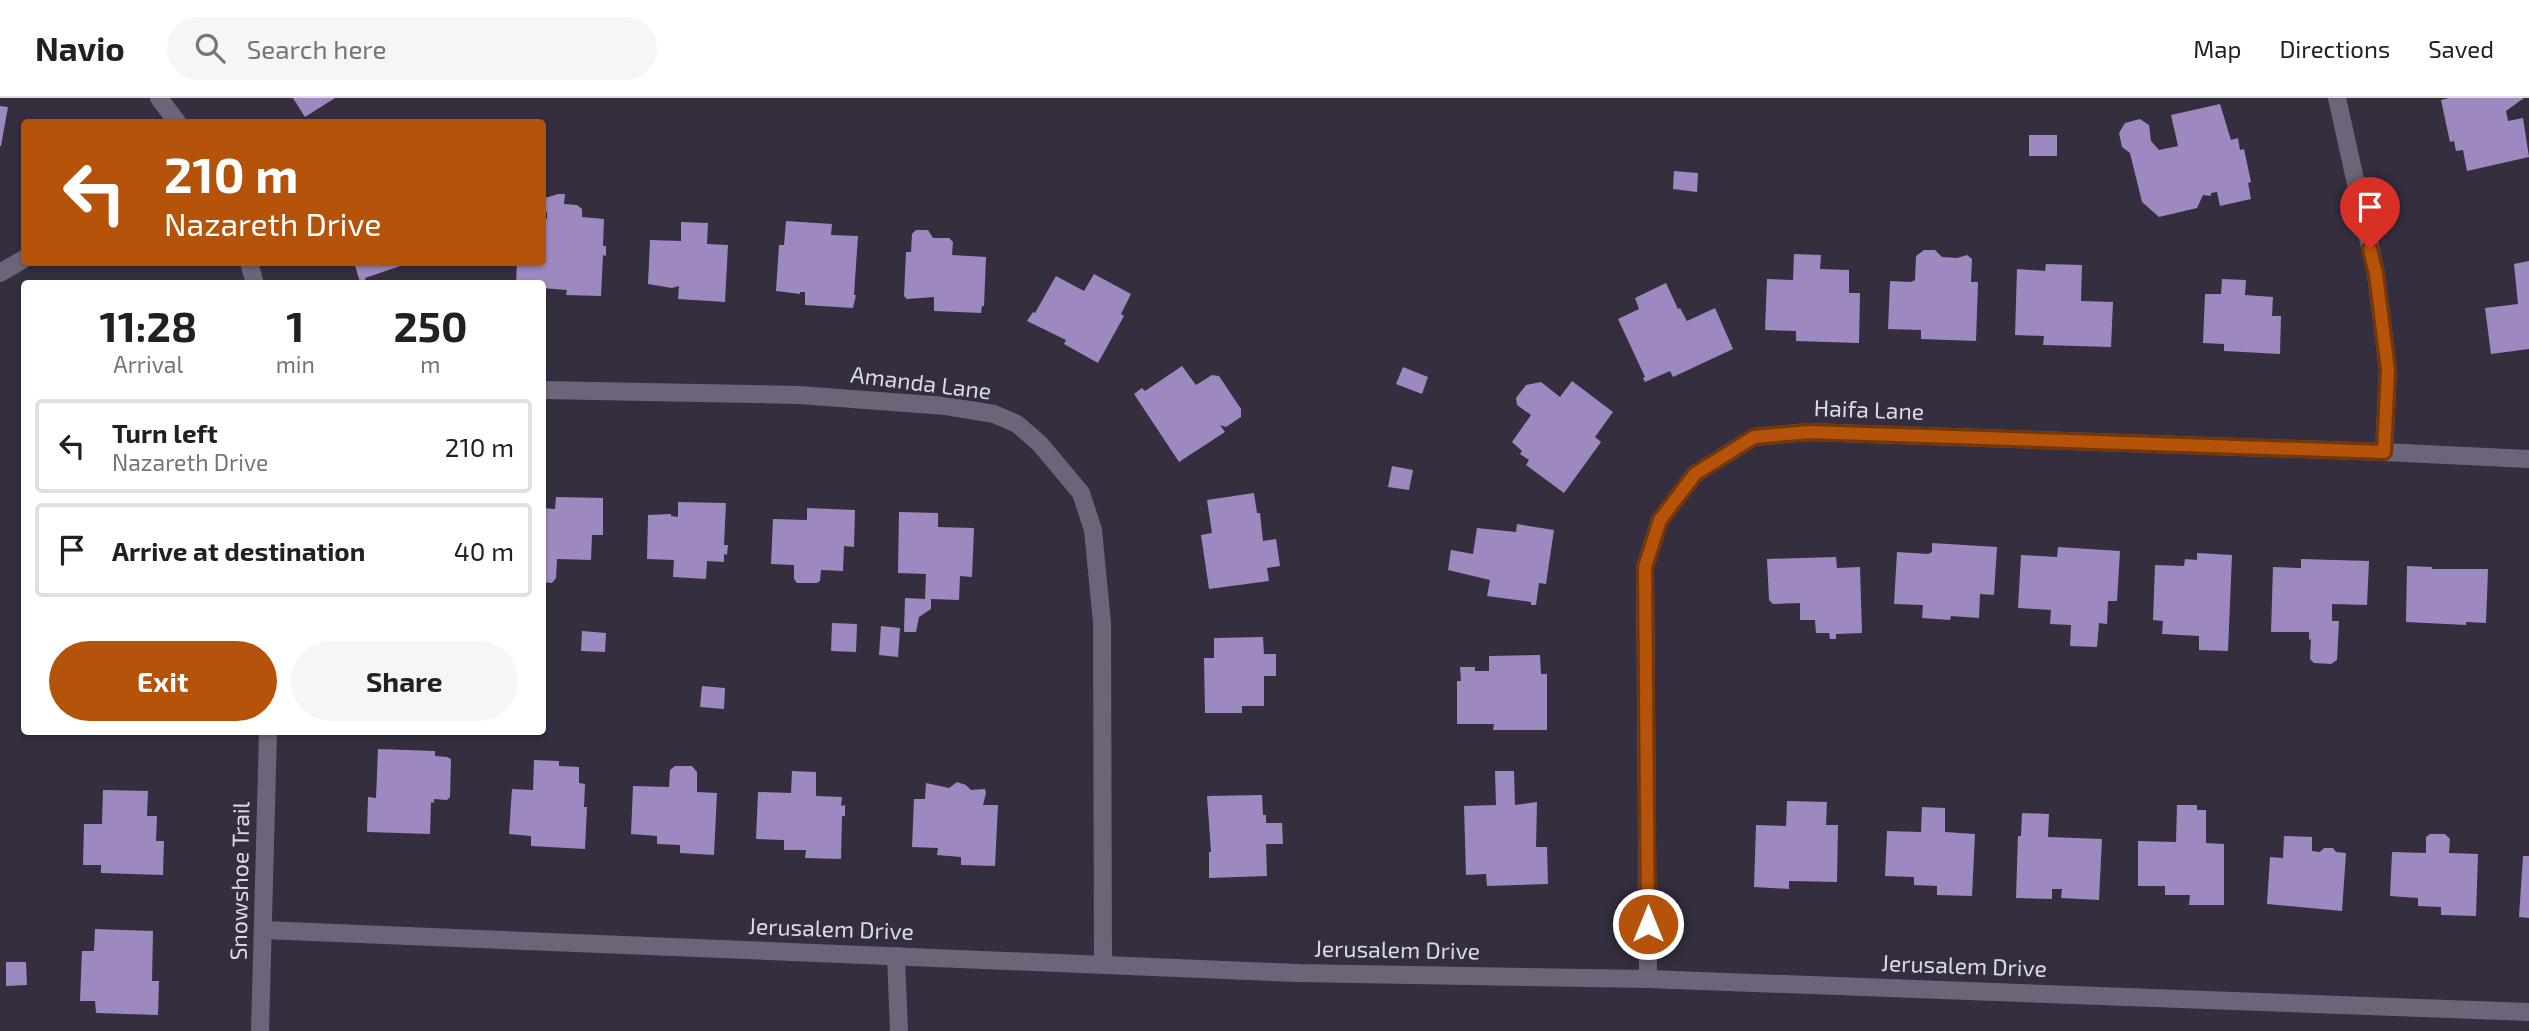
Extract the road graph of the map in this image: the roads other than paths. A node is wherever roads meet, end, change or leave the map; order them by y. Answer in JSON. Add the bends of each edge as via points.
{"nodes":[{"id":1,"x":159,"y":98,"type":"edge"},
{"id":2,"x":2337,"y":98,"type":"edge"},
{"id":3,"x":175,"y":119,"type":"edge"},
{"id":4,"x":21,"y":261,"type":"edge"},
{"id":5,"x":0,"y":273,"type":"edge"},
{"id":6,"x":546,"y":390,"type":"edge"},
{"id":7,"x":2384,"y":452,"type":"junction"},
{"id":8,"x":2529,"y":459,"type":"edge"},
{"id":9,"x":268,"y":735,"type":"edge"},
{"id":10,"x":264,"y":930,"type":"junction"},
{"id":11,"x":895,"y":956,"type":"junction"},
{"id":12,"x":1104,"y":965,"type":"junction"},
{"id":13,"x":1648,"y":979,"type":"junction"},
{"id":14,"x":2529,"y":1012,"type":"edge"},
{"id":15,"x":260,"y":1031,"type":"edge"},
{"id":16,"x":899,"y":1031,"type":"edge"}],
"edges":[{"from":1,"to":3,"type":"street"},
{"from":2,"to":7,"type":"street","via":[[2376,274],[2388,370]]},
{"from":4,"to":5,"type":"street"},
{"from":6,"to":12,"type":"street","name":"Amanda Lane","via":[[799,395],[946,406],[994,414],[1017,424],[1040,444],[1081,494],[1093,530],[1102,623]]},
{"from":7,"to":8,"type":"street","name":"Haifa Lane"},
{"from":7,"to":13,"type":"street","name":"Haifa Lane","via":[[1809,432],[1754,437],[1695,474],[1660,520],[1645,567]]},
{"from":9,"to":10,"type":"street","name":"Snowshoe Trail"},
{"from":10,"to":11,"type":"street","name":"Jerusalem Drive"},
{"from":10,"to":15,"type":"street","name":"Snowshoe Trail"},
{"from":11,"to":12,"type":"street","name":"Jerusalem Drive"},
{"from":11,"to":16,"type":"street"},
{"from":12,"to":13,"type":"street","name":"Jerusalem Drive"},
{"from":13,"to":14,"type":"street","name":"Jerusalem Drive"}]}
